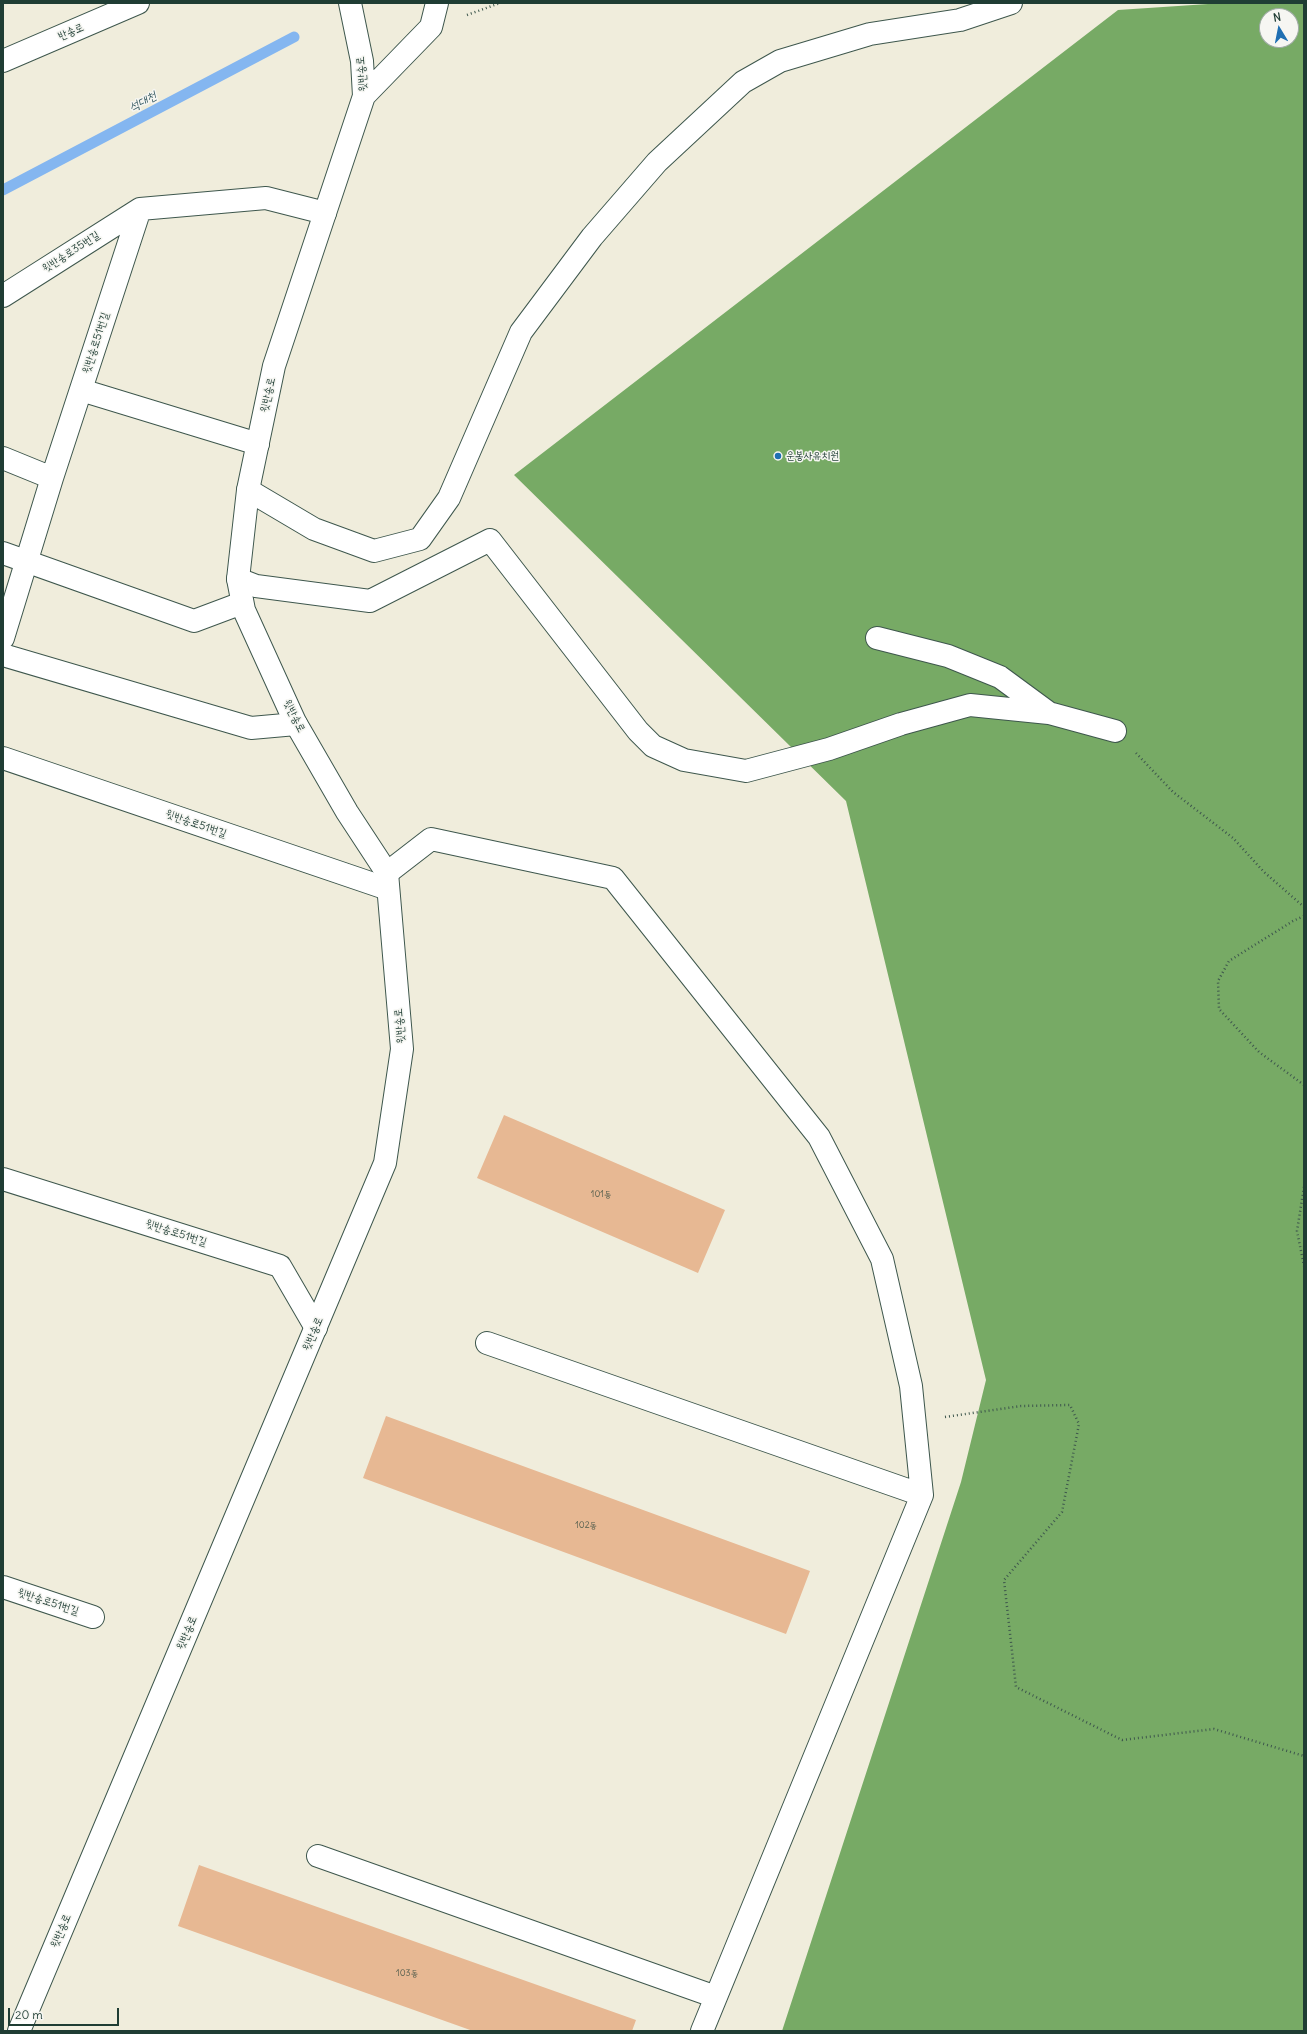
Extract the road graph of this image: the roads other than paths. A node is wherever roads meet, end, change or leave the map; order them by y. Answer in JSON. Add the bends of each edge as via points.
{"nodes":[{"id":1,"x":138,"y":3,"type":"edge"},
{"id":2,"x":350,"y":3,"type":"edge"},
{"id":3,"x":437,"y":3,"type":"edge"},
{"id":4,"x":1011,"y":3,"type":"edge"},
{"id":5,"x":3,"y":61,"type":"edge"},
{"id":6,"x":364,"y":96,"type":"junction"},
{"id":7,"x":140,"y":209,"type":"junction"},
{"id":8,"x":325,"y":213,"type":"junction"},
{"id":9,"x":3,"y":296,"type":"edge"},
{"id":10,"x":81,"y":390,"type":"junction"},
{"id":11,"x":258,"y":444,"type":"junction"},
{"id":12,"x":3,"y":458,"type":"edge"},
{"id":13,"x":52,"y":478,"type":"junction"},
{"id":14,"x":248,"y":490,"type":"junction"},
{"id":15,"x":3,"y":553,"type":"edge"},
{"id":16,"x":27,"y":561,"type":"junction"},
{"id":17,"x":238,"y":579,"type":"junction"},
{"id":18,"x":242,"y":603,"type":"junction"},
{"id":19,"x":3,"y":638,"type":"edge"},
{"id":20,"x":877,"y":638,"type":"dead end"},
{"id":21,"x":3,"y":655,"type":"edge"},
{"id":22,"x":1048,"y":713,"type":"junction"},
{"id":23,"x":296,"y":724,"type":"junction"},
{"id":24,"x":1115,"y":731,"type":"road end"},
{"id":25,"x":3,"y":758,"type":"edge"},
{"id":26,"x":388,"y":881,"type":"junction"},
{"id":27,"x":3,"y":1178,"type":"edge"},
{"id":28,"x":316,"y":1328,"type":"junction"},
{"id":29,"x":487,"y":1343,"type":"dead end"},
{"id":30,"x":922,"y":1495,"type":"junction"},
{"id":31,"x":3,"y":1587,"type":"edge"},
{"id":32,"x":93,"y":1617,"type":"dead end"},
{"id":33,"x":318,"y":1856,"type":"dead end"},
{"id":34,"x":716,"y":1997,"type":"junction"},
{"id":35,"x":20,"y":2031,"type":"edge"},
{"id":36,"x":702,"y":2031,"type":"edge"}],
"edges":[{"from":1,"to":5,"type":"main road","name":"반송로"},
{"from":2,"to":6,"type":"main road","name":"윗반송로","via":[[362,61]]},
{"from":3,"to":6,"type":"main road","via":[[431,27]]},
{"from":4,"to":14,"type":"main road","via":[[960,20],[862,36],[780,61],[743,82],[657,162],[592,236],[521,332],[449,498],[420,539],[374,551],[314,529]]},
{"from":6,"to":8,"type":"main road","name":"윗반송로"},
{"from":7,"to":8,"type":"main road","via":[[266,198]]},
{"from":7,"to":9,"type":"main road","name":"윗반송로35번길"},
{"from":7,"to":10,"type":"main road","name":"윗반송로51번길"},
{"from":8,"to":11,"type":"main road","name":"윗반송로","via":[[274,366]]},
{"from":10,"to":11,"type":"main road"},
{"from":10,"to":13,"type":"main road","name":"윗반송로51번길"},
{"from":11,"to":14,"type":"main road","name":"윗반송로"},
{"from":12,"to":13,"type":"main road"},
{"from":13,"to":16,"type":"main road","name":"윗반송로51번길"},
{"from":14,"to":17,"type":"main road","name":"윗반송로"},
{"from":15,"to":16,"type":"main road"},
{"from":16,"to":18,"type":"main road","via":[[194,621]]},
{"from":16,"to":19,"type":"main road","name":"윗반송로51번길"},
{"from":17,"to":18,"type":"main road","name":"윗반송로"},
{"from":17,"to":22,"type":"main road","via":[[256,586],[370,601],[490,540],[638,731],[653,746],[684,760],[746,771],[829,749],[901,724],[970,705]]},
{"from":18,"to":23,"type":"main road","name":"윗반송로"},
{"from":20,"to":22,"type":"main road","via":[[948,656],[1000,677]]},
{"from":21,"to":23,"type":"main road","via":[[252,728]]},
{"from":22,"to":24,"type":"main road"},
{"from":23,"to":26,"type":"main road","name":"윗반송로"},
{"from":25,"to":26,"type":"main road","name":"윗반송로51번길"},
{"from":26,"to":28,"type":"main road","name":"윗반송로","via":[[402,1049],[385,1163]]},
{"from":26,"to":30,"type":"main road","via":[[431,839],[614,878],[819,1137],[882,1259],[911,1386]]},
{"from":27,"to":28,"type":"main road","name":"윗반송로51번길","via":[[280,1266]]},
{"from":28,"to":35,"type":"main road","name":"윗반송로"},
{"from":29,"to":30,"type":"main road"},
{"from":30,"to":34,"type":"main road"},
{"from":31,"to":32,"type":"main road","name":"윗반송로51번길"},
{"from":33,"to":34,"type":"main road"},
{"from":34,"to":36,"type":"main road"}]}
